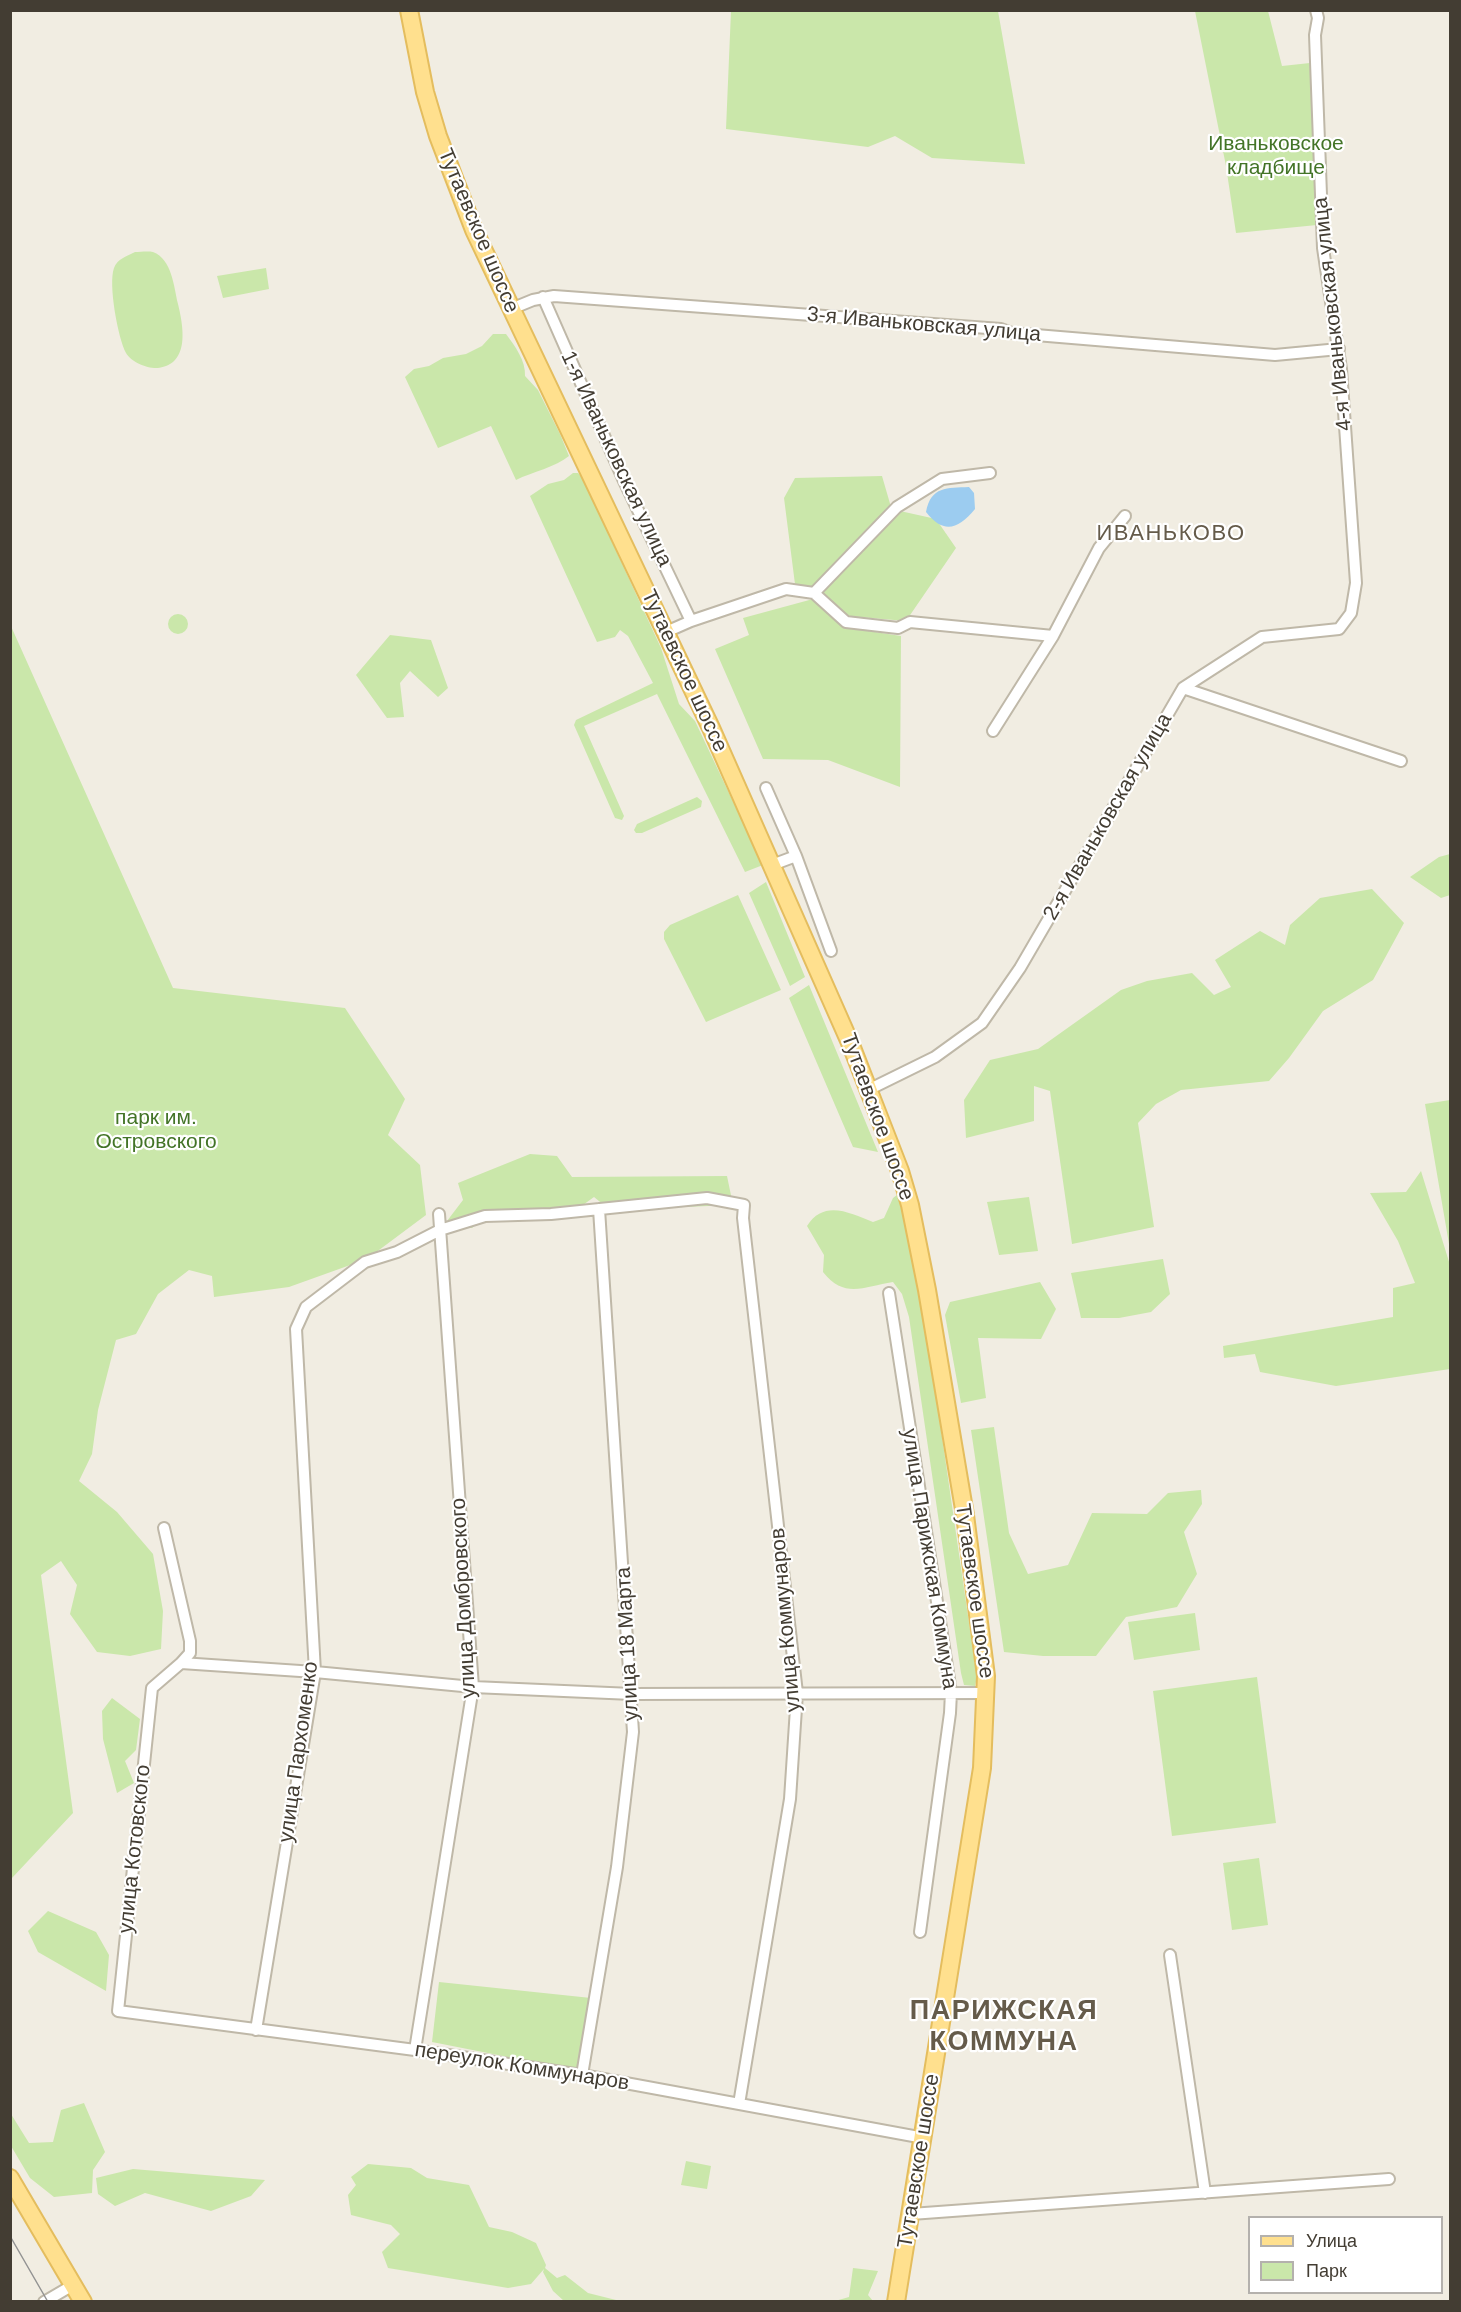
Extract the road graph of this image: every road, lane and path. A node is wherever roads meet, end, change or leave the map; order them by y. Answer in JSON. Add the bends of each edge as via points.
{"nodes":[{"id":1,"x":409,"y":10,"type":"edge"},
{"id":2,"x":1316,"y":10,"type":"edge"},
{"id":3,"x":543,"y":297,"type":"junction"},
{"id":4,"x":511,"y":309,"type":"junction"},
{"id":5,"x":1339,"y":349,"type":"junction"},
{"id":6,"x":990,"y":473,"type":"dead end"},
{"id":7,"x":1125,"y":516,"type":"dead end"},
{"id":8,"x":1356,"y":583,"type":"joint"},
{"id":9,"x":813,"y":593,"type":"junction"},
{"id":10,"x":691,"y":621,"type":"junction"},
{"id":11,"x":666,"y":632,"type":"junction"},
{"id":12,"x":1053,"y":636,"type":"junction"},
{"id":13,"x":1183,"y":688,"type":"junction"},
{"id":14,"x":993,"y":731,"type":"dead end"},
{"id":15,"x":1401,"y":761,"type":"dead end"},
{"id":16,"x":766,"y":788,"type":"dead end"},
{"id":17,"x":796,"y":856,"type":"junction"},
{"id":18,"x":772,"y":866,"type":"junction"},
{"id":19,"x":831,"y":951,"type":"dead end"},
{"id":20,"x":870,"y":1089,"type":"junction"},
{"id":21,"x":599,"y":1209,"type":"junction"},
{"id":22,"x":439,"y":1214,"type":"dead end"},
{"id":23,"x":440,"y":1230,"type":"junction"},
{"id":24,"x":889,"y":1293,"type":"dead end"},
{"id":25,"x":164,"y":1528,"type":"dead end"},
{"id":26,"x":182,"y":1663,"type":"junction"},
{"id":27,"x":315,"y":1672,"type":"junction"},
{"id":28,"x":473,"y":1687,"type":"junction"},
{"id":29,"x":951,"y":1692,"type":"junction"},
{"id":30,"x":797,"y":1693,"type":"junction"},
{"id":31,"x":987,"y":1693,"type":"junction"},
{"id":32,"x":632,"y":1694,"type":"junction"},
{"id":33,"x":920,"y":1932,"type":"dead end"},
{"id":34,"x":1170,"y":1955,"type":"dead end"},
{"id":35,"x":118,"y":2011,"type":"joint"},
{"id":36,"x":256,"y":2030,"type":"junction"},
{"id":37,"x":416,"y":2050,"type":"junction"},
{"id":38,"x":582,"y":2076,"type":"junction"},
{"id":39,"x":739,"y":2104,"type":"junction"},
{"id":40,"x":924,"y":2138,"type":"junction"},
{"id":41,"x":10,"y":2178,"type":"edge"},
{"id":42,"x":1389,"y":2179,"type":"dead end"},
{"id":43,"x":1205,"y":2193,"type":"junction"},
{"id":44,"x":911,"y":2214,"type":"junction"},
{"id":45,"x":73,"y":2285,"type":"junction"},
{"id":46,"x":44,"y":2301,"type":"edge"},
{"id":47,"x":83,"y":2301,"type":"edge"},
{"id":48,"x":897,"y":2301,"type":"edge"}],
"edges":[{"from":1,"to":4,"type":"main road","name":"Тутаевское шоссе","via":[[438,136],[474,230]]},
{"from":2,"to":5,"type":"street","name":"4-я Иваньковская улица","via":[[1323,248]]},
{"from":3,"to":4,"type":"street","name":"3-я Иваньковская улица"},
{"from":3,"to":5,"type":"street","name":"3-я Иваньковская улица","via":[[1001,329],[1275,355]]},
{"from":3,"to":10,"type":"street","name":"1-я Иваньковская улица"},
{"from":4,"to":11,"type":"main road","name":"Тутаевское шоссе"},
{"from":5,"to":8,"type":"street","name":"4-я Иваньковская улица"},
{"from":6,"to":9,"type":"street","via":[[942,478],[897,507]]},
{"from":7,"to":12,"type":"street","via":[[1099,548]]},
{"from":8,"to":13,"type":"street","name":"2-я Иваньковская улица","via":[[1351,613],[1339,629],[1262,637]]},
{"from":9,"to":10,"type":"street","via":[[786,589]]},
{"from":9,"to":12,"type":"street","via":[[846,622],[898,628],[910,622]]},
{"from":10,"to":11,"type":"street"},
{"from":11,"to":18,"type":"main road","name":"Тутаевское шоссе"},
{"from":12,"to":14,"type":"street"},
{"from":13,"to":15,"type":"street"},
{"from":13,"to":20,"type":"street","name":"2-я Иваньковская улица","via":[[1020,968],[982,1023],[935,1058]]},
{"from":16,"to":17,"type":"street"},
{"from":17,"to":18,"type":"street"},
{"from":17,"to":19,"type":"street"},
{"from":18,"to":20,"type":"main road","name":"Тутаевское шоссе"},
{"from":20,"to":31,"type":"main road","name":"Тутаевское шоссе","via":[[910,1205],[927,1290],[965,1515]]},
{"from":21,"to":23,"type":"street","via":[[485,1216]]},
{"from":21,"to":30,"type":"street","name":"улица Коммунаров","via":[[707,1198],[744,1205]]},
{"from":21,"to":32,"type":"street","name":"улица 18 Марта"},
{"from":22,"to":23,"type":"street","name":"улица Домбровского"},
{"from":23,"to":27,"type":"street","name":"улица Пархоменко","via":[[397,1252],[365,1262],[306,1307],[296,1329]]},
{"from":23,"to":28,"type":"street","name":"улица Домбровского"},
{"from":24,"to":29,"type":"street","name":"улица Парижская Коммуна"},
{"from":25,"to":26,"type":"street","via":[[190,1641],[190,1653]]},
{"from":26,"to":27,"type":"street"},
{"from":26,"to":35,"type":"street","name":"улица Котовского","via":[[152,1688]]},
{"from":27,"to":28,"type":"street"},
{"from":27,"to":36,"type":"street","name":"улица Пархоменко"},
{"from":28,"to":32,"type":"street"},
{"from":28,"to":37,"type":"street","name":"улица Домбровского"},
{"from":29,"to":30,"type":"street"},
{"from":29,"to":31,"type":"street"},
{"from":29,"to":33,"type":"street","name":"улица Парижская Коммуна"},
{"from":30,"to":32,"type":"street"},
{"from":30,"to":39,"type":"street","name":"улица Коммунаров","via":[[790,1799]]},
{"from":31,"to":40,"type":"main road","name":"Тутаевское шоссе","via":[[982,1768]]},
{"from":32,"to":38,"type":"street","name":"улица 18 Марта","via":[[633,1732],[617,1868]]},
{"from":34,"to":43,"type":"street"},
{"from":35,"to":36,"type":"street","name":"переулок Коммунаров"},
{"from":36,"to":37,"type":"street","name":"переулок Коммунаров"},
{"from":37,"to":38,"type":"street","name":"переулок Коммунаров"},
{"from":38,"to":39,"type":"street","name":"переулок Коммунаров"},
{"from":39,"to":40,"type":"street","name":"переулок Коммунаров"},
{"from":40,"to":44,"type":"main road","name":"Тутаевское шоссе"},
{"from":41,"to":45,"type":"main road"},
{"from":42,"to":43,"type":"street"},
{"from":43,"to":44,"type":"street"},
{"from":44,"to":48,"type":"main road","name":"Тутаевское шоссе"},
{"from":45,"to":46,"type":"street"},
{"from":45,"to":47,"type":"main road"}]}
